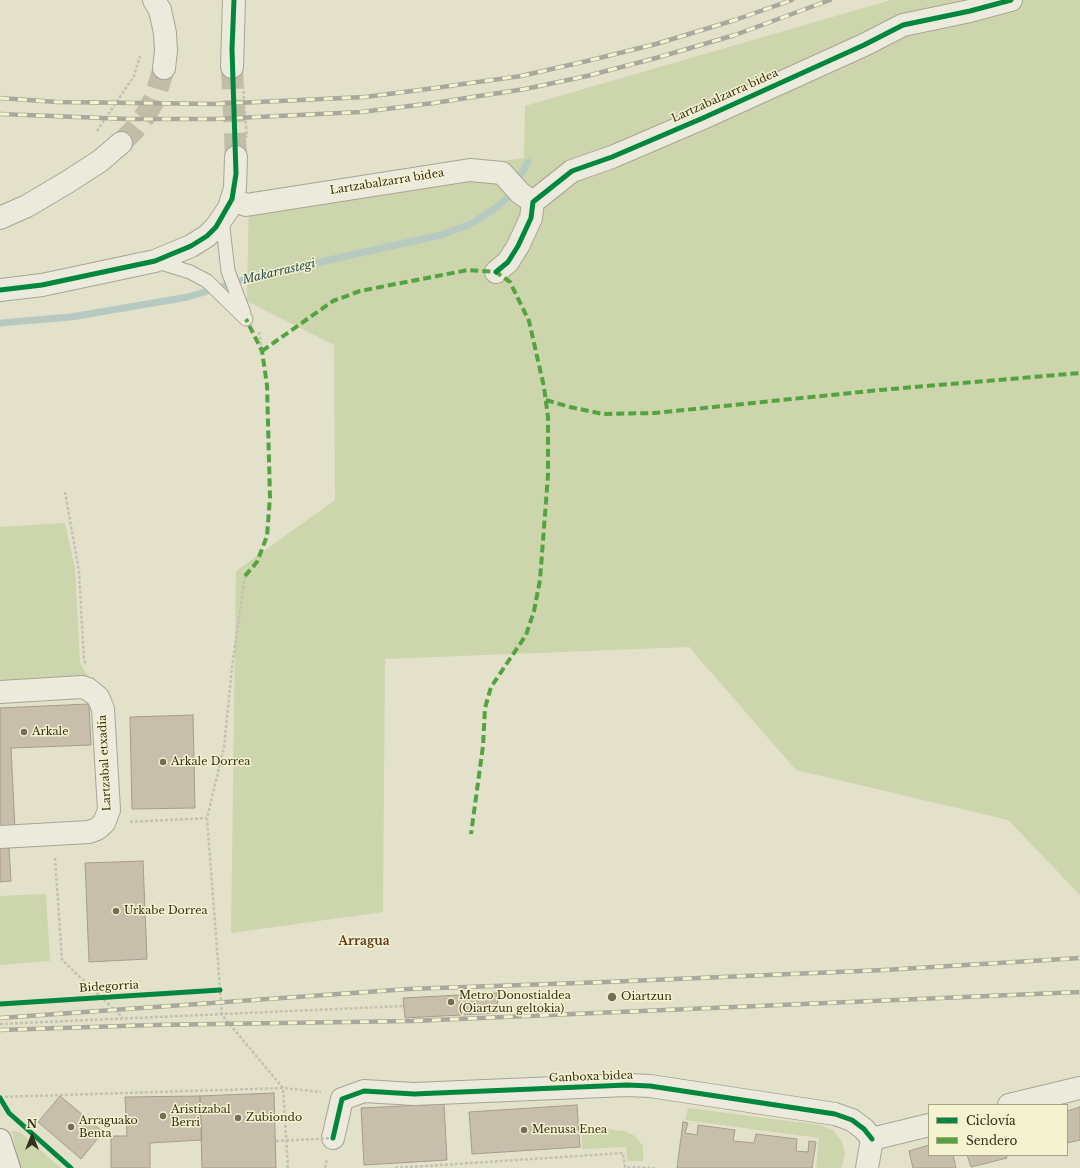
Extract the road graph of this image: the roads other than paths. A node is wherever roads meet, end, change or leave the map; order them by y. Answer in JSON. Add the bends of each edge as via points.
{"nodes":[{"id":1,"x":154,"y":0,"type":"edge"},
{"id":2,"x":234,"y":0,"type":"edge"},
{"id":3,"x":1011,"y":0,"type":"edge"},
{"id":4,"x":232,"y":67,"type":"tunnel mouth"},
{"id":5,"x":164,"y":68,"type":"tunnel mouth"},
{"id":6,"x":121,"y":143,"type":"tunnel mouth"},
{"id":7,"x":236,"y":157,"type":"tunnel mouth"},
{"id":8,"x":526,"y":198,"type":"junction"},
{"id":9,"x":232,"y":199,"type":"junction"},
{"id":10,"x":0,"y":218,"type":"edge"},
{"id":11,"x":222,"y":219,"type":"junction"},
{"id":12,"x":154,"y":261,"type":"junction"},
{"id":13,"x":496,"y":272,"type":"dead end"},
{"id":14,"x":0,"y":290,"type":"edge"},
{"id":15,"x":0,"y":692,"type":"edge"},
{"id":16,"x":0,"y":837,"type":"edge"},
{"id":17,"x":1080,"y":1088,"type":"edge"},
{"id":18,"x":1013,"y":1104,"type":"edge"},
{"id":19,"x":928,"y":1125,"type":"edge"},
{"id":20,"x":333,"y":1138,"type":"road end"},
{"id":21,"x":872,"y":1139,"type":"junction"},
{"id":22,"x":0,"y":1140,"type":"edge"},
{"id":23,"x":9,"y":1168,"type":"edge"},
{"id":24,"x":867,"y":1168,"type":"edge"}],
"edges":[{"from":1,"to":5,"type":"street","via":[[160,10],[165,33]]},
{"from":2,"to":4,"type":"street"},
{"from":3,"to":8,"type":"street","name":"Lartzabalzarra bidea","via":[[903,25],[703,118],[612,157],[572,171]]},
{"from":6,"to":10,"type":"street","via":[[100,161],[66,183],[27,206]]},
{"from":7,"to":9,"type":"street"},
{"from":8,"to":9,"type":"street","name":"Lartzabalzarra bidea","via":[[502,173],[460,171],[246,205]]},
{"from":8,"to":13,"type":"street","via":[[531,218],[508,262]]},
{"from":9,"to":11,"type":"street"},
{"from":11,"to":12,"type":"street","via":[[207,236],[191,246]]},
{"from":11,"to":12,"type":"lane","via":[[228,271],[246,319],[207,281],[190,272]]},
{"from":12,"to":14,"type":"street"},
{"from":15,"to":16,"type":"street","name":"Lartzabal etxadia","via":[[82,688],[94,693],[102,703],[103,709],[110,810],[104,823],[89,832]]},
{"from":17,"to":18,"type":"street"},
{"from":19,"to":21,"type":"street"},
{"from":20,"to":21,"type":"street","name":"Ganboxa bidea","via":[[342,1099],[364,1091],[414,1094],[627,1085],[650,1086],[835,1114],[864,1128]]},
{"from":21,"to":24,"type":"street"},
{"from":22,"to":23,"type":"street"}]}
